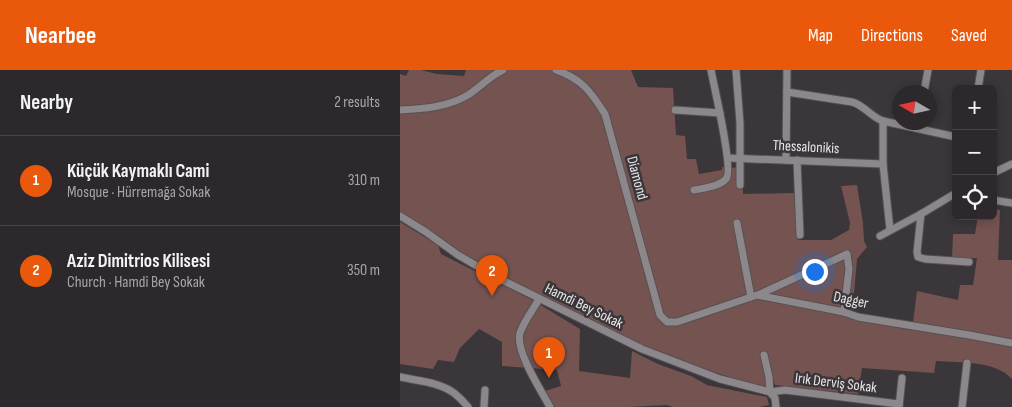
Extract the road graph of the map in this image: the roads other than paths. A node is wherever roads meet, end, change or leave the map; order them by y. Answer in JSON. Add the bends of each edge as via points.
{"nodes":[{"id":1,"x":503,"y":70,"type":"edge"},
{"id":2,"x":556,"y":70,"type":"edge"},
{"id":3,"x":711,"y":70,"type":"edge"},
{"id":4,"x":736,"y":70,"type":"edge"},
{"id":5,"x":787,"y":70,"type":"edge"},
{"id":6,"x":928,"y":70,"type":"edge"},
{"id":7,"x":981,"y":70,"type":"edge"},
{"id":8,"x":925,"y":85,"type":"edge"},
{"id":9,"x":979,"y":85,"type":"edge"},
{"id":10,"x":787,"y":92,"type":"junction"},
{"id":11,"x":400,"y":110,"type":"edge"},
{"id":12,"x":675,"y":110,"type":"dead end"},
{"id":13,"x":720,"y":112,"type":"junction"},
{"id":14,"x":883,"y":121,"type":"junction"},
{"id":15,"x":892,"y":122,"type":"edge"},
{"id":16,"x":935,"y":130,"type":"edge"},
{"id":17,"x":952,"y":135,"type":"edge"},
{"id":18,"x":740,"y":157,"type":"junction"},
{"id":19,"x":728,"y":158,"type":"junction"},
{"id":20,"x":786,"y":160,"type":"junction"},
{"id":21,"x":797,"y":160,"type":"junction"},
{"id":22,"x":883,"y":164,"type":"junction"},
{"id":23,"x":1012,"y":164,"type":"edge"},
{"id":24,"x":997,"y":171,"type":"edge"},
{"id":25,"x":740,"y":185,"type":"dead end"},
{"id":26,"x":694,"y":190,"type":"dead end"},
{"id":27,"x":952,"y":196,"type":"edge"},
{"id":28,"x":997,"y":201,"type":"edge"},
{"id":29,"x":1012,"y":203,"type":"edge"},
{"id":30,"x":921,"y":214,"type":"junction"},
{"id":31,"x":400,"y":216,"type":"edge"},
{"id":32,"x":737,"y":223,"type":"dead end"},
{"id":33,"x":890,"y":230,"type":"junction"},
{"id":34,"x":800,"y":235,"type":"dead end"},
{"id":35,"x":880,"y":236,"type":"dead end"},
{"id":36,"x":969,"y":262,"type":"dead end"},
{"id":37,"x":754,"y":296,"type":"junction"},
{"id":38,"x":539,"y":299,"type":"junction"},
{"id":39,"x":844,"y":312,"type":"junction"},
{"id":40,"x":660,"y":315,"type":"joint"},
{"id":41,"x":1012,"y":343,"type":"edge"},
{"id":42,"x":764,"y":355,"type":"dead end"},
{"id":43,"x":967,"y":363,"type":"dead end"},
{"id":44,"x":400,"y":377,"type":"edge"},
{"id":45,"x":902,"y":378,"type":"dead end"},
{"id":46,"x":485,"y":390,"type":"dead end"},
{"id":47,"x":770,"y":392,"type":"junction"},
{"id":48,"x":899,"y":406,"type":"edge"},
{"id":49,"x":468,"y":407,"type":"edge"},
{"id":50,"x":484,"y":407,"type":"edge"},
{"id":51,"x":550,"y":407,"type":"edge"},
{"id":52,"x":776,"y":407,"type":"edge"},
{"id":53,"x":962,"y":407,"type":"edge"}],
"edges":[{"from":1,"to":11,"type":"street","via":[[454,102]]},
{"from":2,"to":40,"type":"street","name":"Diamond","via":[[587,88],[605,114]]},
{"from":3,"to":13,"type":"street"},
{"from":4,"to":18,"type":"street"},
{"from":5,"to":10,"type":"street"},
{"from":6,"to":8,"type":"street"},
{"from":7,"to":9,"type":"street"},
{"from":10,"to":14,"type":"street","via":[[852,102]]},
{"from":10,"to":20,"type":"street"},
{"from":12,"to":13,"type":"street"},
{"from":13,"to":19,"type":"street"},
{"from":14,"to":15,"type":"street"},
{"from":14,"to":22,"type":"street"},
{"from":16,"to":17,"type":"street"},
{"from":18,"to":19,"type":"street","name":"Thessalonikis"},
{"from":18,"to":20,"type":"street","name":"Thessalonikis"},
{"from":18,"to":25,"type":"street"},
{"from":19,"to":26,"type":"street","via":[[727,179]]},
{"from":20,"to":21,"type":"street","name":"Thessalonikis"},
{"from":21,"to":22,"type":"street","name":"Thessalonikis"},
{"from":21,"to":34,"type":"street"},
{"from":22,"to":33,"type":"street"},
{"from":23,"to":24,"type":"street"},
{"from":27,"to":30,"type":"street"},
{"from":28,"to":29,"type":"street"},
{"from":30,"to":33,"type":"street"},
{"from":30,"to":36,"type":"street","via":[[918,257]]},
{"from":31,"to":38,"type":"street","name":"Hamdi Bey Sokak","via":[[458,255]]},
{"from":32,"to":37,"type":"street"},
{"from":33,"to":35,"type":"street"},
{"from":37,"to":39,"type":"street","name":"Dagger"},
{"from":37,"to":39,"type":"street","via":[[847,254],[849,269]]},
{"from":37,"to":40,"type":"street","name":"Dagger","via":[[677,322],[667,322]]},
{"from":38,"to":47,"type":"street","name":"Hamdi Bey Sokak","via":[[665,359],[720,379]]},
{"from":38,"to":51,"type":"street","via":[[522,326],[520,343],[523,357]]},
{"from":39,"to":41,"type":"street","name":"Dagger"},
{"from":42,"to":47,"type":"street"},
{"from":43,"to":53,"type":"street"},
{"from":44,"to":49,"type":"street","via":[[447,389]]},
{"from":45,"to":48,"type":"street"},
{"from":46,"to":50,"type":"street"},
{"from":47,"to":48,"type":"street","name":"Irık Derviş Sokak","via":[[785,390]]},
{"from":47,"to":52,"type":"street"}]}
